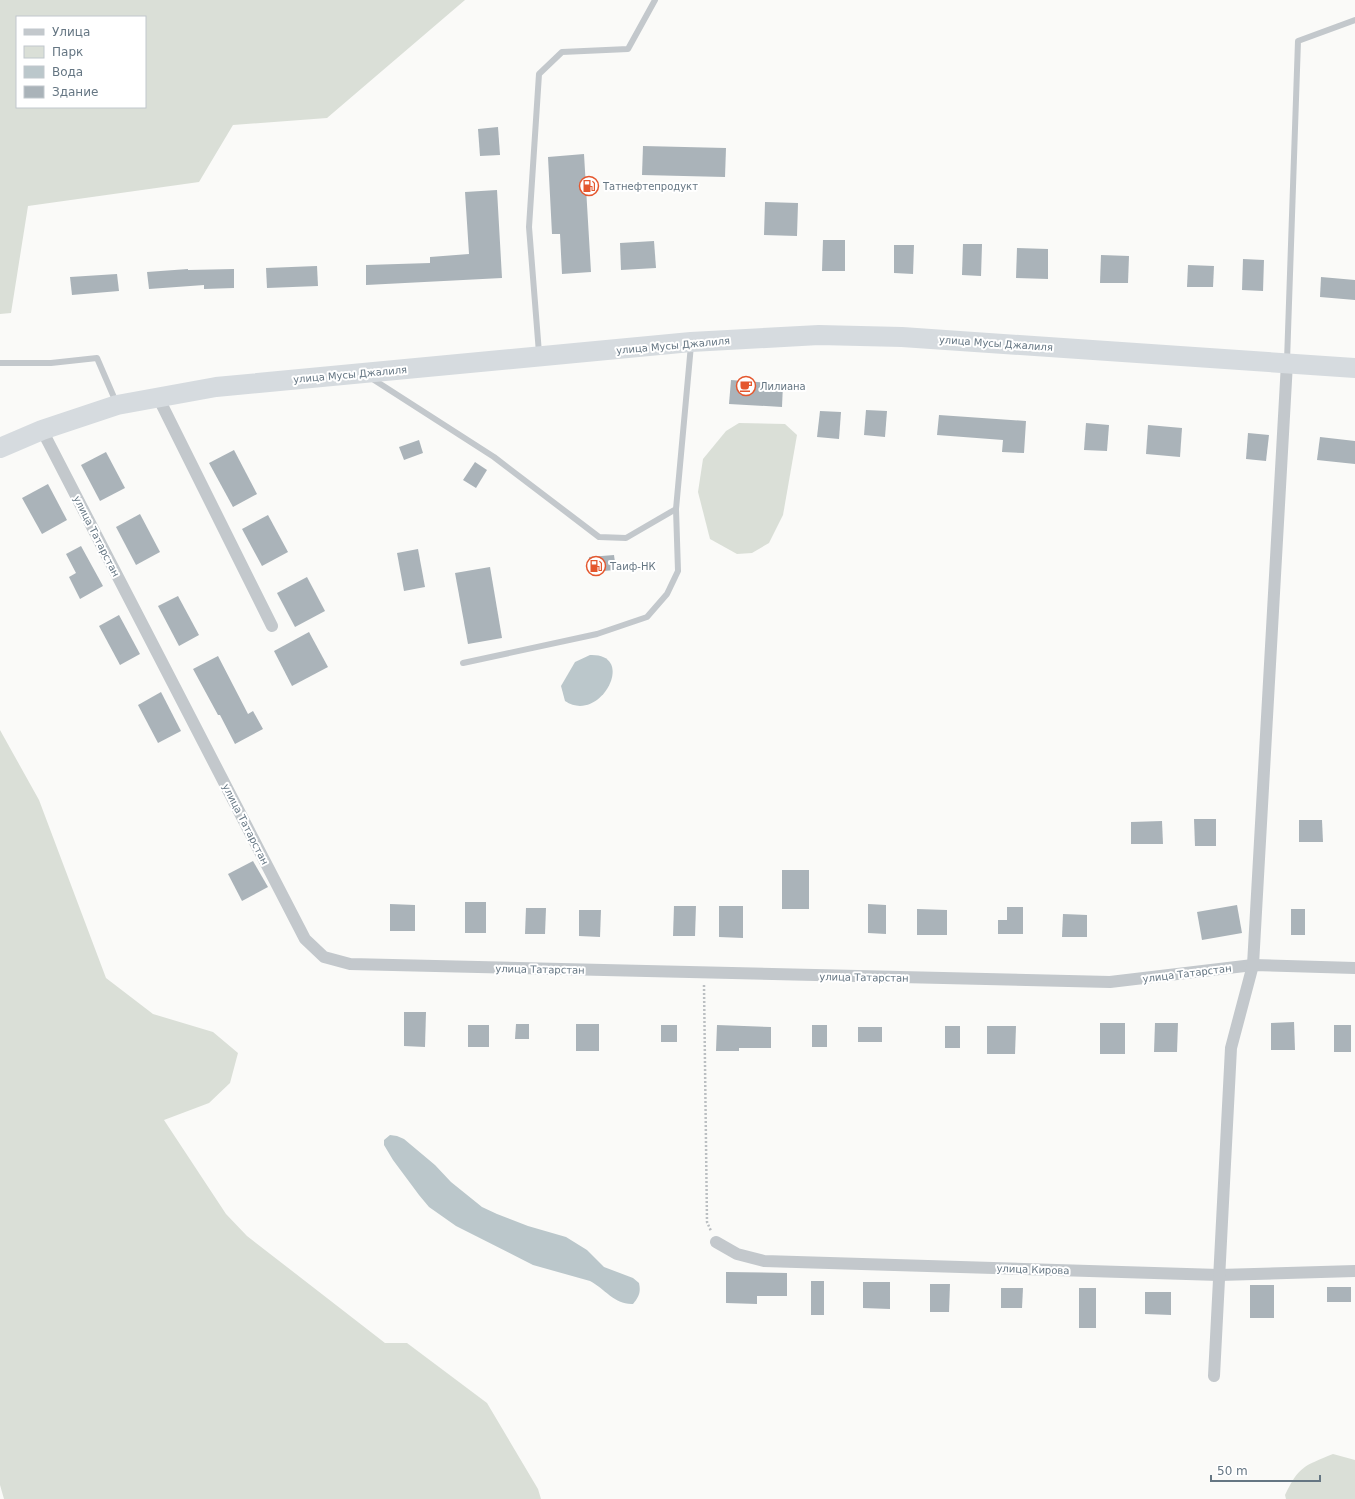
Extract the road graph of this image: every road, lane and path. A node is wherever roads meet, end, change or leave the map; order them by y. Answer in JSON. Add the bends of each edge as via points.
{"nodes":[{"id":1,"x":655,"y":0,"type":"edge"},
{"id":2,"x":1355,"y":20,"type":"edge"},
{"id":3,"x":691,"y":342,"type":"junction"},
{"id":4,"x":540,"y":357,"type":"junction"},
{"id":5,"x":0,"y":363,"type":"edge"},
{"id":6,"x":1287,"y":363,"type":"junction"},
{"id":7,"x":1355,"y":368,"type":"edge"},
{"id":8,"x":363,"y":373,"type":"junction"},
{"id":9,"x":158,"y":397,"type":"junction"},
{"id":10,"x":117,"y":405,"type":"junction"},
{"id":11,"x":42,"y":430,"type":"junction"},
{"id":12,"x":0,"y":448,"type":"edge"},
{"id":13,"x":676,"y":509,"type":"junction"},
{"id":14,"x":272,"y":626,"type":"dead end"},
{"id":15,"x":463,"y":663,"type":"dead end"},
{"id":16,"x":1253,"y":965,"type":"junction"},
{"id":17,"x":1355,"y":968,"type":"edge"},
{"id":18,"x":704,"y":973,"type":"junction"},
{"id":19,"x":716,"y":1242,"type":"joint"},
{"id":20,"x":1355,"y":1271,"type":"edge"},
{"id":21,"x":1219,"y":1275,"type":"junction"},
{"id":22,"x":1214,"y":1376,"type":"dead end"}],
"edges":[{"from":1,"to":4,"type":"lane","via":[[628,49],[562,52],[539,74],[530,228]]},
{"from":2,"to":6,"type":"lane","via":[[1298,41]]},
{"from":3,"to":4,"type":"highway","name":"улица Мусы Джалиля"},
{"from":3,"to":6,"type":"highway","name":"улица Мусы Джалиля","via":[[819,335],[902,337]]},
{"from":3,"to":13,"type":"lane"},
{"from":4,"to":8,"type":"highway","name":"улица Мусы Джалиля"},
{"from":5,"to":10,"type":"lane","via":[[51,363],[96,358]]},
{"from":6,"to":7,"type":"highway","name":"улица Мусы Джалиля"},
{"from":6,"to":16,"type":"street"},
{"from":8,"to":9,"type":"highway","name":"улица Мусы Джалиля","via":[[216,387]]},
{"from":8,"to":13,"type":"lane","via":[[494,457],[599,537],[626,538]]},
{"from":9,"to":10,"type":"highway","name":"улица Мусы Джалиля"},
{"from":9,"to":14,"type":"street"},
{"from":10,"to":11,"type":"highway","name":"улица Мусы Джалиля"},
{"from":11,"to":12,"type":"highway","name":"улица Мусы Джалиля"},
{"from":11,"to":18,"type":"street","name":"улица Татарстан","via":[[305,939],[324,957],[350,964]]},
{"from":13,"to":15,"type":"lane","via":[[678,572],[667,594],[647,617],[597,634]]},
{"from":16,"to":17,"type":"street","name":"улица Татарстан"},
{"from":16,"to":18,"type":"street","name":"улица Татарстан","via":[[1110,982]]},
{"from":16,"to":21,"type":"street","via":[[1232,1048]]},
{"from":18,"to":19,"type":"path","via":[[707,1222]]},
{"from":19,"to":21,"type":"street","name":"улица Кирова","via":[[737,1254],[764,1261]]},
{"from":20,"to":21,"type":"street","name":"улица Кирова"},
{"from":21,"to":22,"type":"street"}]}
